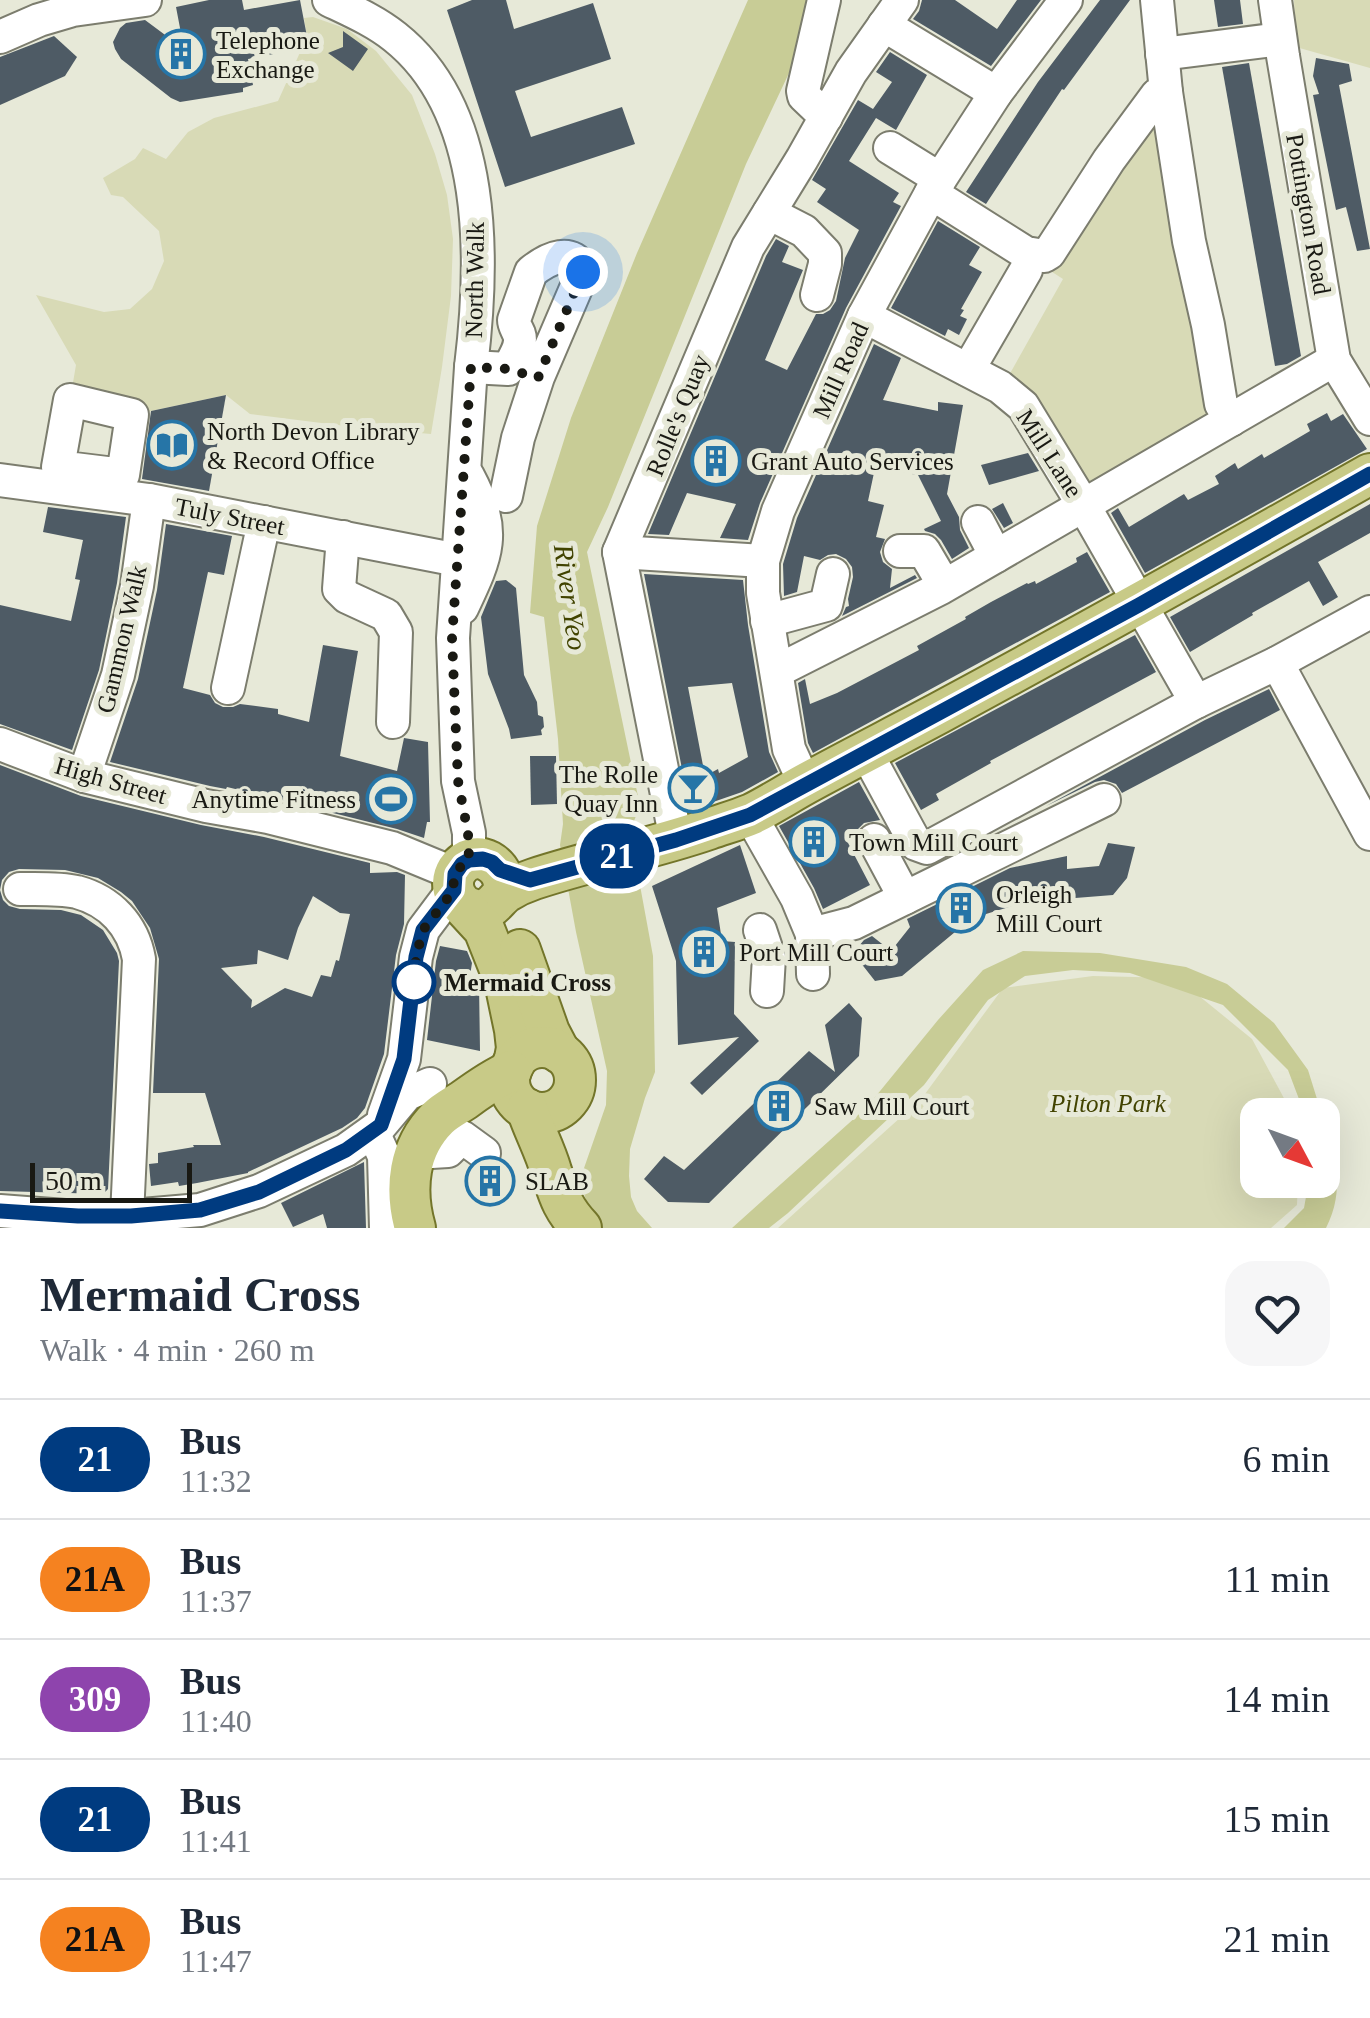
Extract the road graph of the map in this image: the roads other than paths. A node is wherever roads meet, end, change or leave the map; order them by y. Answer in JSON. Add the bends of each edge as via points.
{"nodes":[{"id":1,"x":145,"y":0,"type":"edge"},
{"id":2,"x":824,"y":0,"type":"edge"},
{"id":3,"x":1066,"y":0,"type":"edge"},
{"id":4,"x":1157,"y":0,"type":"edge"},
{"id":5,"x":1276,"y":0,"type":"edge"},
{"id":6,"x":351,"y":5,"type":"edge"},
{"id":7,"x":0,"y":12,"type":"edge"},
{"id":8,"x":893,"y":12,"type":"edge"},
{"id":9,"x":39,"y":20,"type":"junction"},
{"id":10,"x":0,"y":38,"type":"edge"},
{"id":11,"x":1280,"y":39,"type":"junction"},
{"id":12,"x":1162,"y":54,"type":"junction"},
{"id":13,"x":1166,"y":92,"type":"junction"},
{"id":14,"x":996,"y":93,"type":"junction"},
{"id":15,"x":826,"y":117,"type":"junction"},
{"id":16,"x":890,"y":148,"type":"dead end"},
{"id":17,"x":936,"y":186,"type":"junction"},
{"id":18,"x":768,"y":213,"type":"junction"},
{"id":19,"x":1026,"y":270,"type":"dead end"},
{"id":20,"x":816,"y":295,"type":"dead end"},
{"id":21,"x":864,"y":316,"type":"junction"},
{"id":22,"x":1334,"y":360,"type":"junction"},
{"id":23,"x":471,"y":367,"type":"junction"},
{"id":24,"x":968,"y":370,"type":"junction"},
{"id":25,"x":1370,"y":419,"type":"edge"},
{"id":26,"x":1231,"y":420,"type":"junction"},
{"id":27,"x":464,"y":468,"type":"junction"},
{"id":28,"x":1370,"y":474,"type":"edge"},
{"id":29,"x":0,"y":480,"type":"edge"},
{"id":30,"x":506,"y":496,"type":"dead end"},
{"id":31,"x":149,"y":500,"type":"junction"},
{"id":32,"x":1084,"y":506,"type":"junction"},
{"id":33,"x":264,"y":522,"type":"junction"},
{"id":34,"x":978,"y":522,"type":"dead end"},
{"id":35,"x":342,"y":538,"type":"junction"},
{"id":36,"x":900,"y":551,"type":"dead end"},
{"id":37,"x":619,"y":552,"type":"junction"},
{"id":38,"x":996,"y":556,"type":"junction"},
{"id":39,"x":458,"y":560,"type":"junction"},
{"id":40,"x":763,"y":561,"type":"junction"},
{"id":41,"x":834,"y":574,"type":"dead end"},
{"id":42,"x":944,"y":586,"type":"junction"},
{"id":43,"x":1139,"y":605,"type":"junction"},
{"id":44,"x":1370,"y":612,"type":"edge"},
{"id":45,"x":767,"y":621,"type":"junction"},
{"id":46,"x":453,"y":629,"type":"junction"},
{"id":47,"x":1278,"y":663,"type":"junction"},
{"id":48,"x":777,"y":671,"type":"junction"},
{"id":49,"x":228,"y":688,"type":"dead end"},
{"id":50,"x":1196,"y":702,"type":"junction"},
{"id":51,"x":393,"y":722,"type":"dead end"},
{"id":52,"x":0,"y":744,"type":"edge"},
{"id":53,"x":866,"y":752,"type":"junction"},
{"id":54,"x":84,"y":776,"type":"junction"},
{"id":55,"x":806,"y":784,"type":"junction"},
{"id":56,"x":750,"y":815,"type":"junction"},
{"id":57,"x":1093,"y":816,"type":"dead end"},
{"id":58,"x":1370,"y":834,"type":"edge"},
{"id":59,"x":874,"y":840,"type":"dead end"},
{"id":60,"x":662,"y":844,"type":"junction"},
{"id":61,"x":492,"y":883,"type":"junction"},
{"id":62,"x":20,"y":888,"type":"dead end"},
{"id":63,"x":905,"y":898,"type":"junction"},
{"id":64,"x":760,"y":930,"type":"dead end"},
{"id":65,"x":812,"y":934,"type":"junction"},
{"id":66,"x":814,"y":974,"type":"dead end"},
{"id":67,"x":767,"y":991,"type":"dead end"},
{"id":68,"x":560,"y":1053,"type":"junction"},
{"id":69,"x":404,"y":1059,"type":"junction"},
{"id":70,"x":518,"y":1088,"type":"junction"},
{"id":71,"x":445,"y":1093,"type":"junction"},
{"id":72,"x":567,"y":1102,"type":"junction"},
{"id":73,"x":377,"y":1129,"type":"junction"},
{"id":74,"x":416,"y":1153,"type":"junction"},
{"id":75,"x":484,"y":1154,"type":"dead end"},
{"id":76,"x":551,"y":1170,"type":"junction"},
{"id":77,"x":0,"y":1211,"type":"edge"},
{"id":78,"x":127,"y":1216,"type":"junction"},
{"id":79,"x":203,"y":1219,"type":"edge"},
{"id":80,"x":386,"y":1228,"type":"edge"},
{"id":81,"x":415,"y":1228,"type":"edge"},
{"id":82,"x":581,"y":1228,"type":"edge"}],
"edges":[{"from":1,"to":9,"type":"street"},
{"from":2,"to":15,"type":"street","via":[[802,90]]},
{"from":3,"to":14,"type":"street","name":"Mill Road"},
{"from":4,"to":12,"type":"street"},
{"from":5,"to":11,"type":"street","name":"Pottington Road"},
{"from":6,"to":23,"type":"street","name":"North Walk","via":[[416,56],[435,81],[466,154],[479,250]]},
{"from":7,"to":9,"type":"street"},
{"from":8,"to":14,"type":"street"},
{"from":8,"to":15,"type":"street","name":"Rolle's Quay"},
{"from":9,"to":10,"type":"street"},
{"from":11,"to":12,"type":"street"},
{"from":11,"to":22,"type":"street","name":"Pottington Road"},
{"from":12,"to":13,"type":"street"},
{"from":13,"to":17,"type":"street","via":[[1157,95],[1044,256],[1026,253]]},
{"from":13,"to":26,"type":"street","via":[[1221,404]]},
{"from":14,"to":17,"type":"street","name":"Mill Road"},
{"from":15,"to":18,"type":"street","name":"Rolle's Quay"},
{"from":16,"to":17,"type":"street"},
{"from":17,"to":21,"type":"street","name":"Mill Road"},
{"from":18,"to":20,"type":"street","via":[[804,231],[824,253]]},
{"from":18,"to":37,"type":"street","name":"Rolle's Quay","via":[[741,262]]},
{"from":19,"to":24,"type":"street"},
{"from":21,"to":24,"type":"street","name":"Mill Lane"},
{"from":21,"to":40,"type":"street","name":"Mill Road","via":[[778,511]]},
{"from":22,"to":25,"type":"street","name":"Pottington Road"},
{"from":22,"to":26,"type":"street"},
{"from":23,"to":27,"type":"street","name":"North Walk"},
{"from":23,"to":30,"type":"street","via":[[523,373]]},
{"from":24,"to":32,"type":"street","name":"Mill Lane","via":[[1023,406]]},
{"from":26,"to":32,"type":"street"},
{"from":27,"to":39,"type":"street","name":"North Walk"},
{"from":27,"to":46,"type":"street","via":[[482,502],[487,537],[483,564]]},
{"from":28,"to":43,"type":"main road"},
{"from":29,"to":31,"type":"street","name":"Tuly Street"},
{"from":31,"to":33,"type":"street","name":"Tuly Street"},
{"from":31,"to":54,"type":"street","name":"Gammon Walk","via":[[118,675]]},
{"from":32,"to":38,"type":"street"},
{"from":32,"to":43,"type":"street","name":"Mill Lane"},
{"from":33,"to":35,"type":"street","name":"Tuly Street"},
{"from":33,"to":49,"type":"street"},
{"from":34,"to":38,"type":"street"},
{"from":35,"to":39,"type":"street","name":"Tuly Street"},
{"from":35,"to":51,"type":"street","via":[[339,590],[386,615],[396,632]]},
{"from":36,"to":42,"type":"street","via":[[924,551]]},
{"from":37,"to":40,"type":"street"},
{"from":37,"to":60,"type":"street"},
{"from":38,"to":42,"type":"street"},
{"from":39,"to":46,"type":"street","name":"North Walk"},
{"from":40,"to":45,"type":"street","name":"Mill Road"},
{"from":41,"to":45,"type":"street","via":[[826,605]]},
{"from":42,"to":48,"type":"street"},
{"from":43,"to":50,"type":"street","name":"Mill Lane"},
{"from":43,"to":53,"type":"main road"},
{"from":44,"to":47,"type":"street"},
{"from":45,"to":48,"type":"street","name":"Mill Road"},
{"from":46,"to":61,"type":"street","name":"North Walk","via":[[458,781],[468,833]]},
{"from":47,"to":50,"type":"street"},
{"from":47,"to":58,"type":"street"},
{"from":48,"to":55,"type":"street","name":"Mill Road","via":[[789,749]]},
{"from":50,"to":53,"type":"street","via":[[927,848],[916,844]]},
{"from":52,"to":54,"type":"street","name":"High Street"},
{"from":53,"to":55,"type":"main road"},
{"from":54,"to":61,"type":"street","name":"High Street","via":[[392,848]]},
{"from":55,"to":56,"type":"main road"},
{"from":56,"to":60,"type":"main road"},
{"from":56,"to":65,"type":"street"},
{"from":57,"to":63,"type":"street"},
{"from":59,"to":63,"type":"street"},
{"from":60,"to":61,"type":"main road"},
{"from":61,"to":68,"type":"main road"},
{"from":61,"to":69,"type":"street","via":[[423,930]]},
{"from":61,"to":70,"type":"main road","via":[[484,928],[505,982]]},
{"from":62,"to":78,"type":"street","via":[[74,891],[98,900],[132,932],[138,958]]},
{"from":63,"to":65,"type":"street"},
{"from":64,"to":67,"type":"street","via":[[769,957]]},
{"from":65,"to":66,"type":"street"},
{"from":68,"to":70,"type":"main road","via":[[538,1048],[523,1054]]},
{"from":68,"to":72,"type":"main road","via":[[574,1076]]},
{"from":69,"to":71,"type":"street"},
{"from":69,"to":73,"type":"street"},
{"from":70,"to":71,"type":"main road","via":[[494,1098]]},
{"from":70,"to":72,"type":"main road","via":[[537,1113]]},
{"from":70,"to":76,"type":"main road"},
{"from":71,"to":73,"type":"street","via":[[406,1094]]},
{"from":71,"to":74,"type":"main road"},
{"from":72,"to":76,"type":"main road"},
{"from":73,"to":79,"type":"street"},
{"from":73,"to":80,"type":"street"},
{"from":74,"to":75,"type":"street","via":[[448,1151],[462,1137]]},
{"from":74,"to":81,"type":"main road","via":[[408,1178]]},
{"from":76,"to":82,"type":"main road","via":[[556,1192]]},
{"from":77,"to":78,"type":"street"},
{"from":78,"to":79,"type":"street"}]}
